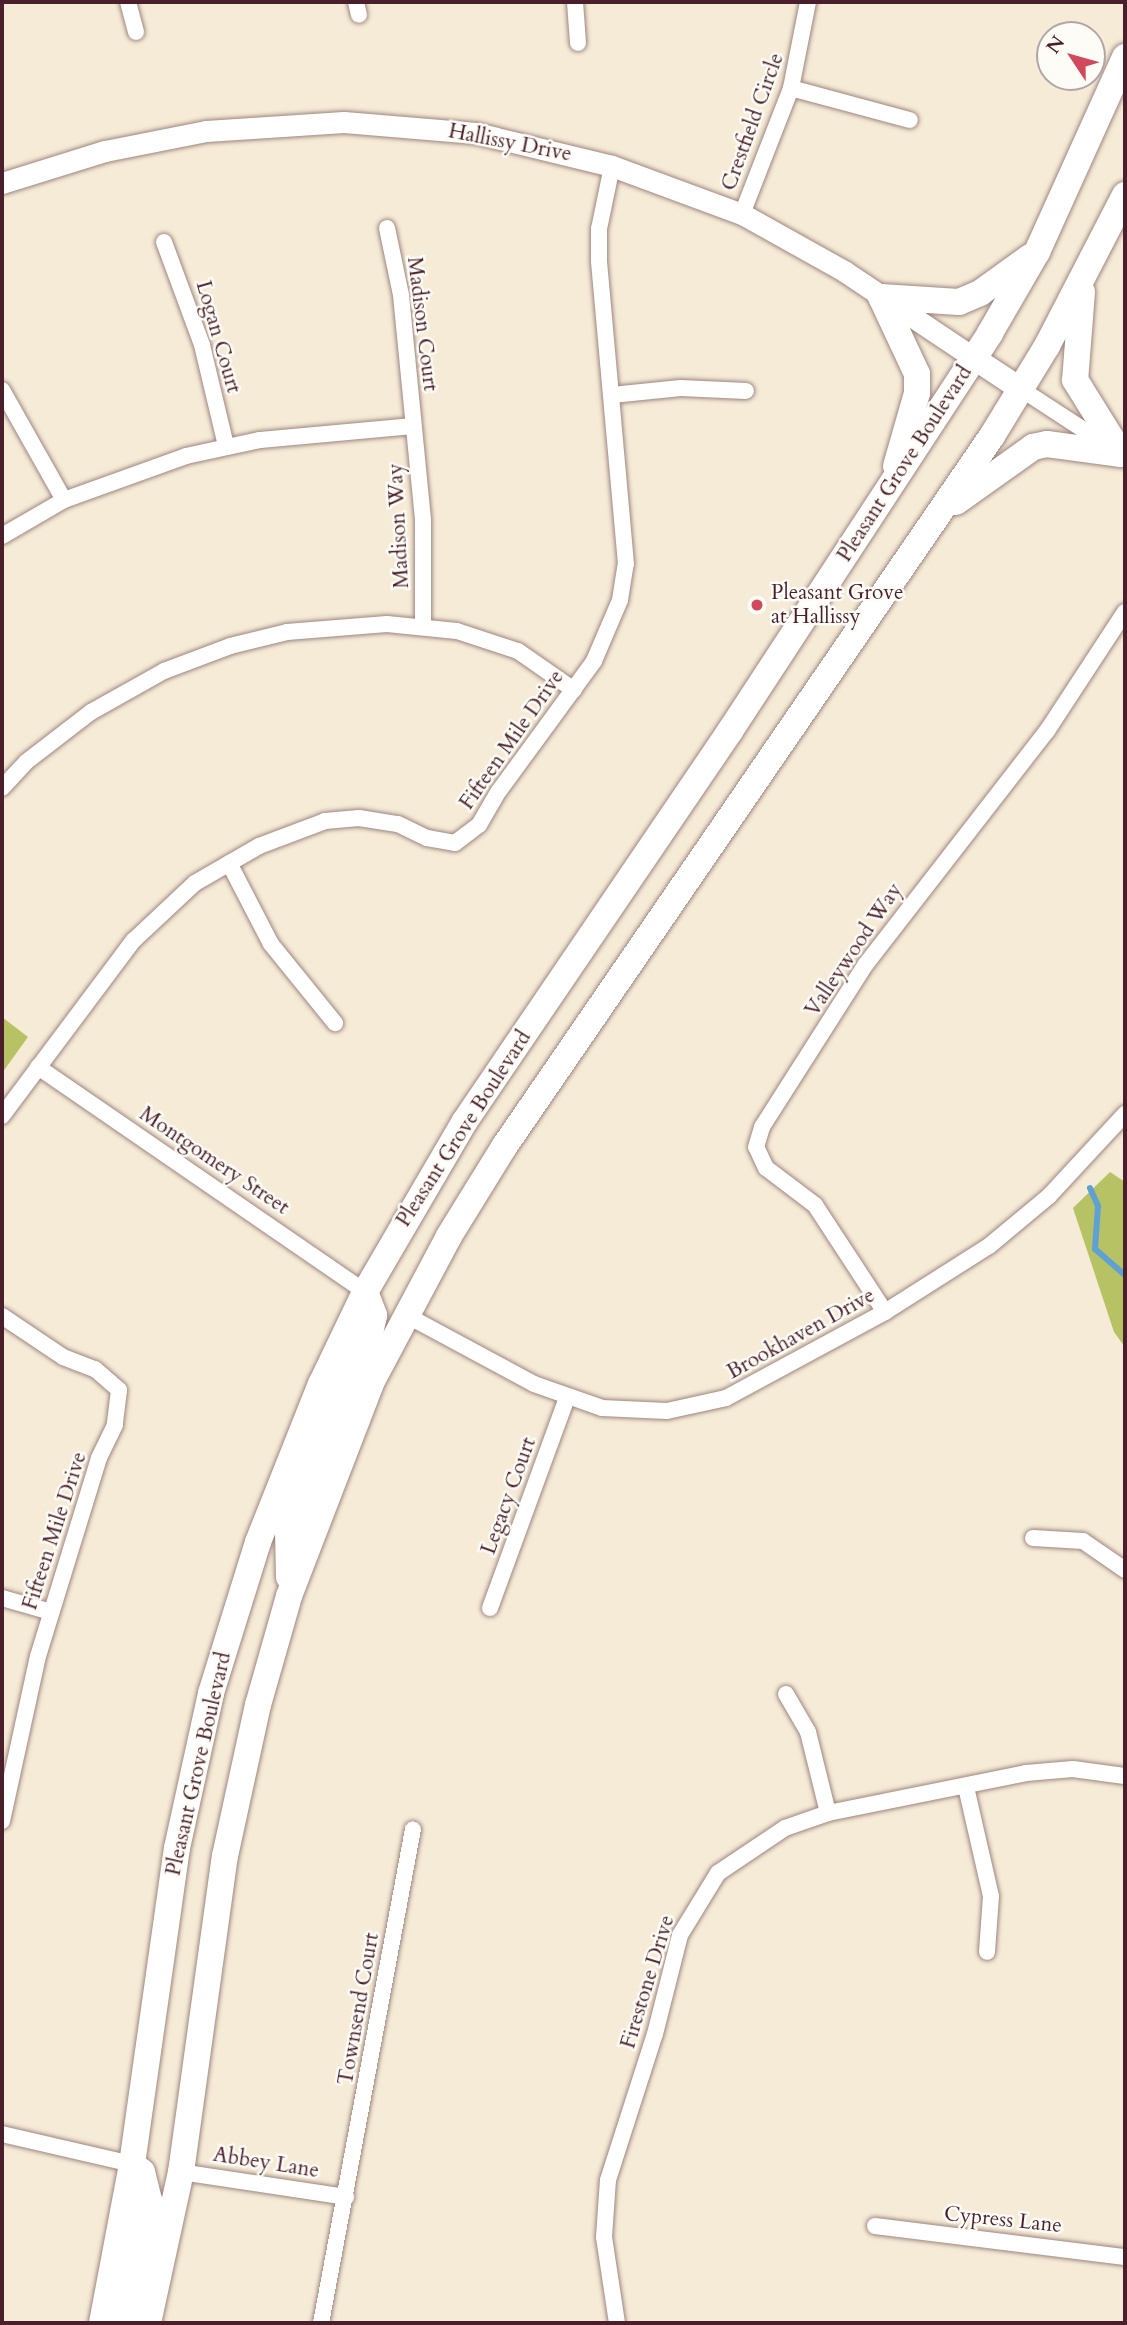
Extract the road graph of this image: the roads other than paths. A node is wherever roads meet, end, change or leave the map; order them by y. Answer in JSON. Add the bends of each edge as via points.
{"nodes":[{"id":1,"x":128,"y":2,"type":"edge"},
{"id":2,"x":575,"y":2,"type":"edge"},
{"id":3,"x":808,"y":2,"type":"edge"},
{"id":4,"x":136,"y":32,"type":"dead end"},
{"id":5,"x":578,"y":43,"type":"dead end"},
{"id":6,"x":1125,"y":57,"type":"edge"},
{"id":7,"x":791,"y":88,"type":"junction"},
{"id":8,"x":910,"y":120,"type":"dead end"},
{"id":9,"x":612,"y":166,"type":"junction"},
{"id":10,"x":2,"y":183,"type":"edge"},
{"id":11,"x":1125,"y":195,"type":"edge"},
{"id":12,"x":742,"y":214,"type":"junction"},
{"id":13,"x":387,"y":228,"type":"dead end"},
{"id":14,"x":164,"y":242,"type":"dead end"},
{"id":15,"x":1037,"y":252,"type":"junction"},
{"id":16,"x":1084,"y":277,"type":"junction"},
{"id":17,"x":881,"y":298,"type":"junction"},
{"id":18,"x":974,"y":358,"type":"junction"},
{"id":19,"x":1021,"y":389,"type":"junction"},
{"id":20,"x":2,"y":390,"type":"edge"},
{"id":21,"x":746,"y":391,"type":"dead end"},
{"id":22,"x":612,"y":395,"type":"junction"},
{"id":23,"x":413,"y":426,"type":"junction"},
{"id":24,"x":226,"y":446,"type":"junction"},
{"id":25,"x":1123,"y":456,"type":"edge"},
{"id":26,"x":890,"y":490,"type":"junction"},
{"id":27,"x":64,"y":500,"type":"junction"},
{"id":28,"x":936,"y":518,"type":"junction"},
{"id":29,"x":2,"y":536,"type":"edge"},
{"id":30,"x":1125,"y":612,"type":"edge"},
{"id":31,"x":423,"y":624,"type":"junction"},
{"id":32,"x":574,"y":690,"type":"junction"},
{"id":33,"x":2,"y":788,"type":"edge"},
{"id":34,"x":229,"y":863,"type":"junction"},
{"id":35,"x":335,"y":1023,"type":"dead end"},
{"id":36,"x":38,"y":1067,"type":"junction"},
{"id":37,"x":1125,"y":1114,"type":"edge"},
{"id":38,"x":2,"y":1116,"type":"edge"},
{"id":39,"x":365,"y":1292,"type":"junction"},
{"id":40,"x":885,"y":1312,"type":"junction"},
{"id":41,"x":406,"y":1315,"type":"junction"},
{"id":42,"x":2,"y":1316,"type":"edge"},
{"id":43,"x":567,"y":1398,"type":"junction"},
{"id":44,"x":1034,"y":1538,"type":"dead end"},
{"id":45,"x":1125,"y":1570,"type":"edge"},
{"id":46,"x":289,"y":1596,"type":"junction"},
{"id":47,"x":2,"y":1598,"type":"edge"},
{"id":48,"x":491,"y":1608,"type":"dead end"},
{"id":49,"x":51,"y":1612,"type":"junction"},
{"id":50,"x":786,"y":1694,"type":"dead end"},
{"id":51,"x":1125,"y":1776,"type":"edge"},
{"id":52,"x":966,"y":1787,"type":"junction"},
{"id":53,"x":828,"y":1813,"type":"junction"},
{"id":54,"x":2,"y":1821,"type":"edge"},
{"id":55,"x":413,"y":1829,"type":"dead end"},
{"id":56,"x":988,"y":1952,"type":"dead end"},
{"id":57,"x":2,"y":2134,"type":"edge"},
{"id":58,"x":132,"y":2164,"type":"junction"},
{"id":59,"x":181,"y":2172,"type":"junction"},
{"id":60,"x":345,"y":2197,"type":"junction"},
{"id":61,"x":875,"y":2226,"type":"dead end"},
{"id":62,"x":1125,"y":2257,"type":"edge"},
{"id":63,"x":102,"y":2323,"type":"edge"},
{"id":64,"x":126,"y":2323,"type":"edge"},
{"id":65,"x":148,"y":2323,"type":"edge"},
{"id":66,"x":321,"y":2323,"type":"edge"},
{"id":67,"x":617,"y":2323,"type":"edge"}],
"edges":[{"from":1,"to":4,"type":"street"},
{"from":2,"to":5,"type":"street"},
{"from":3,"to":7,"type":"street","name":"Crestfield Circle"},
{"from":6,"to":15,"type":"main road","name":"Pleasant Grove Boulevard"},
{"from":7,"to":8,"type":"street"},
{"from":7,"to":12,"type":"street","name":"Crestfield Circle"},
{"from":9,"to":10,"type":"street","name":"Hallissy Drive","via":[[476,133],[303,122],[150,141]]},
{"from":9,"to":12,"type":"street","name":"Hallissy Drive"},
{"from":9,"to":22,"type":"street","name":"Fifteen Mile Drive","via":[[599,229]]},
{"from":11,"to":16,"type":"main road","name":"Pleasant Grove Boulevard"},
{"from":12,"to":17,"type":"street","name":"Hallissy Drive"},
{"from":13,"to":23,"type":"street","name":"Madison Court","via":[[401,295]]},
{"from":14,"to":24,"type":"street","name":"Logan Court","via":[[202,345]]},
{"from":15,"to":17,"type":"main road","via":[[980,293],[959,302]]},
{"from":15,"to":18,"type":"main road","name":"Pleasant Grove Boulevard"},
{"from":16,"to":19,"type":"main road","name":"Pleasant Grove Boulevard"},
{"from":16,"to":25,"type":"main road","via":[[1075,380]]},
{"from":17,"to":18,"type":"street","name":"Hallissy Drive"},
{"from":17,"to":26,"type":"main road","via":[[917,374],[917,393]]},
{"from":18,"to":19,"type":"main road"},
{"from":18,"to":26,"type":"main road","name":"Pleasant Grove Boulevard"},
{"from":19,"to":25,"type":"street"},
{"from":19,"to":28,"type":"main road","name":"Pleasant Grove Boulevard"},
{"from":20,"to":27,"type":"street"},
{"from":21,"to":22,"type":"street","via":[[681,388]]},
{"from":22,"to":32,"type":"street","name":"Fifteen Mile Drive","via":[[626,564],[609,633]]},
{"from":23,"to":24,"type":"street"},
{"from":23,"to":31,"type":"street","name":"Madison Way","via":[[423,521]]},
{"from":24,"to":27,"type":"street","via":[[141,470]]},
{"from":25,"to":28,"type":"main road","via":[[1046,444],[1033,447]]},
{"from":26,"to":39,"type":"main road","name":"Pleasant Grove Boulevard","via":[[465,1121]]},
{"from":27,"to":29,"type":"street"},
{"from":28,"to":41,"type":"main road","name":"Pleasant Grove Boulevard","via":[[511,1136]]},
{"from":30,"to":40,"type":"street","name":"Valleywood Way","via":[[1047,731],[866,964],[762,1127],[756,1147],[766,1168],[816,1205]]},
{"from":31,"to":32,"type":"street","via":[[496,641],[537,662]]},
{"from":31,"to":33,"type":"street","via":[[341,625],[287,632],[230,646],[164,671],[91,712],[26,762]]},
{"from":32,"to":34,"type":"street","name":"Fifteen Mile Drive","via":[[479,825],[455,843],[428,838],[398,824],[359,818],[325,821],[292,831]]},
{"from":34,"to":35,"type":"street","via":[[271,944]]},
{"from":34,"to":36,"type":"street","name":"Fifteen Mile Drive","via":[[195,883],[132,941]]},
{"from":36,"to":38,"type":"street","name":"Fifteen Mile Drive"},
{"from":36,"to":39,"type":"street","name":"Montgomery Street"},
{"from":37,"to":40,"type":"street","name":"Brookhaven Drive","via":[[1049,1196],[989,1246]]},
{"from":39,"to":46,"type":"main road","via":[[374,1315],[370,1333],[288,1528]]},
{"from":39,"to":58,"type":"main road","name":"Pleasant Grove Boulevard","via":[[287,1465],[211,1693],[177,1848]]},
{"from":40,"to":43,"type":"street","name":"Brookhaven Drive","via":[[766,1380],[716,1401],[636,1412]]},
{"from":41,"to":43,"type":"street","name":"Brookhaven Drive"},
{"from":41,"to":46,"type":"main road","name":"Pleasant Grove Boulevard","via":[[332,1474]]},
{"from":42,"to":49,"type":"street","name":"Fifteen Mile Drive","via":[[63,1357],[94,1369],[119,1390],[115,1425],[99,1458]]},
{"from":43,"to":48,"type":"street","name":"Legacy Court"},
{"from":44,"to":45,"type":"street","via":[[1083,1541]]},
{"from":46,"to":59,"type":"main road","name":"Pleasant Grove Boulevard","via":[[258,1704],[225,1856]]},
{"from":47,"to":49,"type":"street"},
{"from":49,"to":54,"type":"street","name":"Fifteen Mile Drive","via":[[8,1776]]},
{"from":50,"to":53,"type":"street","via":[[808,1732]]},
{"from":51,"to":52,"type":"street","name":"Firestone Drive","via":[[1073,1769],[1026,1773]]},
{"from":52,"to":53,"type":"street","name":"Firestone Drive"},
{"from":52,"to":56,"type":"street","via":[[991,1896]]},
{"from":53,"to":67,"type":"street","name":"Firestone Drive","via":[[786,1828],[718,1873],[680,1935],[655,2034],[608,2180],[604,2237]]},
{"from":55,"to":60,"type":"street","name":"Townsend Court"},
{"from":57,"to":58,"type":"street"},
{"from":58,"to":63,"type":"main road","name":"Pleasant Grove Boulevard"},
{"from":58,"to":64,"type":"main road","via":[[142,2172],[149,2200]]},
{"from":59,"to":60,"type":"street","name":"Abbey Lane"},
{"from":59,"to":65,"type":"main road","name":"Pleasant Grove Boulevard"},
{"from":60,"to":66,"type":"street","name":"Townsend Court"},
{"from":61,"to":62,"type":"street","name":"Cypress Lane"}]}
